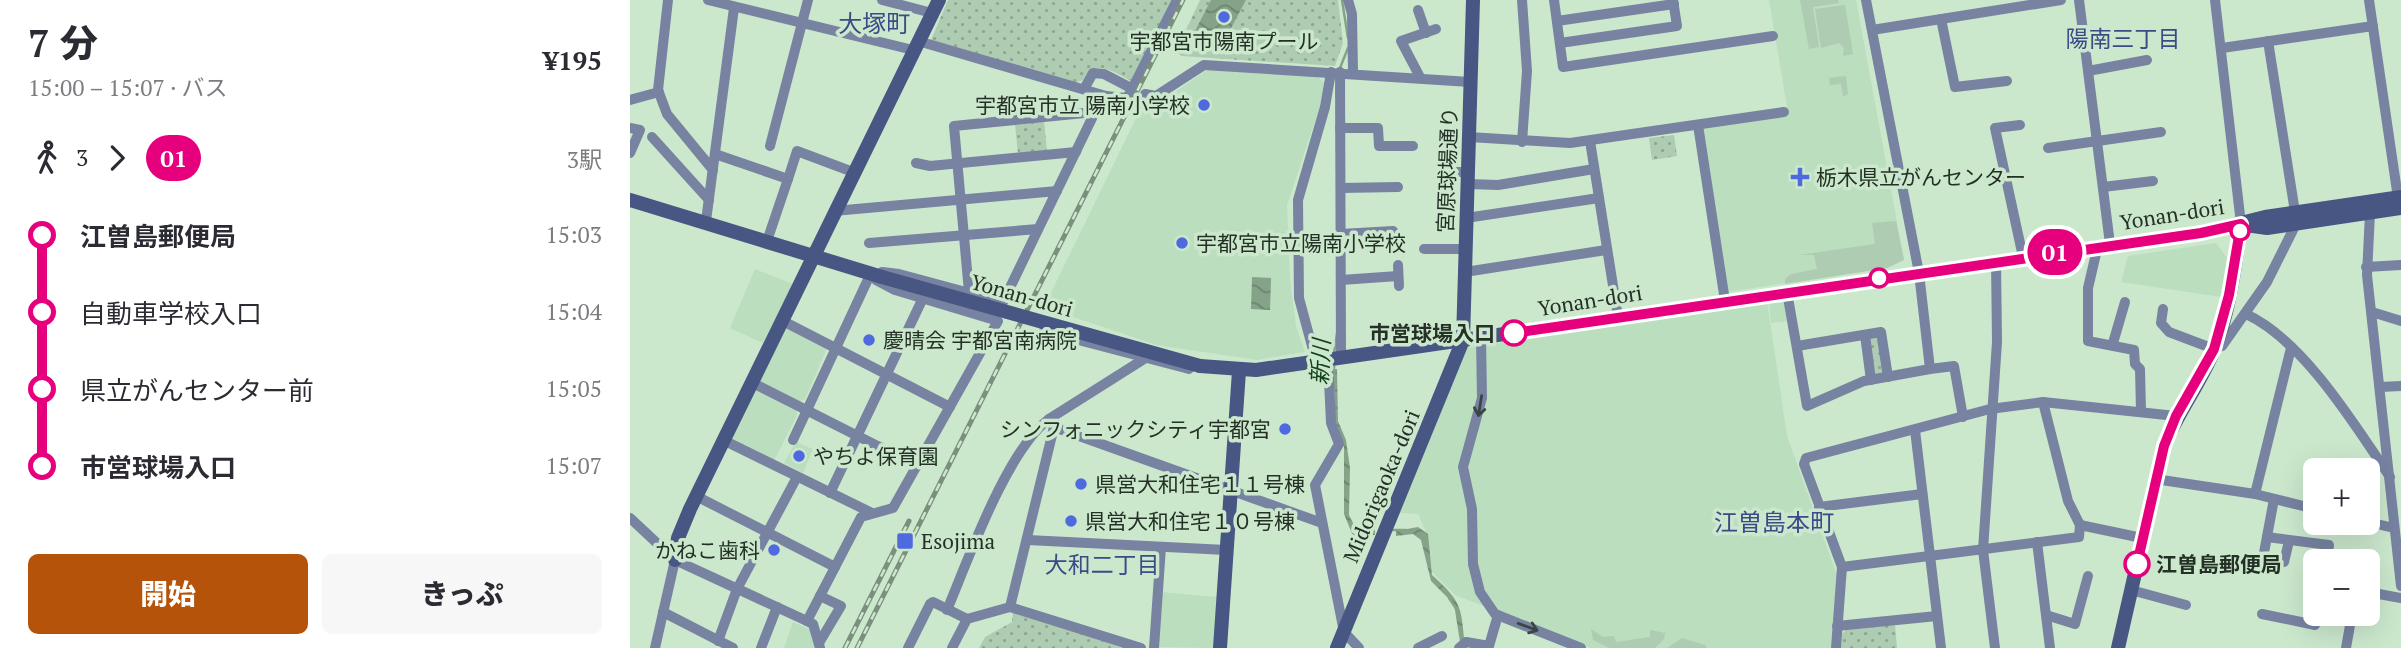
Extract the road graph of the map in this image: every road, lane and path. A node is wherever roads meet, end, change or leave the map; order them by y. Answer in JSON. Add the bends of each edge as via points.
{"nodes":[{"id":1,"x":668,"y":0,"type":"edge"},
{"id":2,"x":708,"y":0,"type":"edge"},
{"id":3,"x":808,"y":0,"type":"edge"},
{"id":4,"x":882,"y":0,"type":"edge"},
{"id":5,"x":1177,"y":0,"type":"edge"},
{"id":6,"x":1348,"y":0,"type":"edge"},
{"id":7,"x":1473,"y":0,"type":"edge"},
{"id":8,"x":1522,"y":0,"type":"edge"},
{"id":9,"x":1554,"y":0,"type":"edge"},
{"id":10,"x":1866,"y":0,"type":"edge"},
{"id":11,"x":2061,"y":0,"type":"edge"},
{"id":12,"x":2079,"y":0,"type":"edge"},
{"id":13,"x":2215,"y":0,"type":"edge"},
{"id":14,"x":2370,"y":0,"type":"edge"},
{"id":15,"x":1673,"y":2,"type":"edge"},
{"id":16,"x":935,"y":6,"type":"edge"},
{"id":17,"x":734,"y":8,"type":"junction"},
{"id":18,"x":1418,"y":10,"type":"dead end"},
{"id":19,"x":1941,"y":19,"type":"junction"},
{"id":20,"x":1557,"y":21,"type":"junction"},
{"id":21,"x":802,"y":24,"type":"junction"},
{"id":22,"x":2373,"y":26,"type":"junction"},
{"id":23,"x":1872,"y":30,"type":"junction"},
{"id":24,"x":1773,"y":36,"type":"dead end"},
{"id":25,"x":2269,"y":41,"type":"junction"},
{"id":26,"x":1560,"y":43,"type":"junction"},
{"id":27,"x":915,"y":46,"type":"junction"},
{"id":28,"x":2222,"y":48,"type":"junction"},
{"id":29,"x":2147,"y":60,"type":"dead end"},
{"id":30,"x":2088,"y":71,"type":"junction"},
{"id":31,"x":1335,"y":72,"type":"junction"},
{"id":32,"x":1353,"y":72,"type":"junction"},
{"id":33,"x":1420,"y":77,"type":"junction"},
{"id":34,"x":2007,"y":81,"type":"dead end"},
{"id":35,"x":1470,"y":82,"type":"junction"},
{"id":36,"x":1129,"y":87,"type":"dead end"},
{"id":37,"x":1084,"y":89,"type":"junction"},
{"id":38,"x":659,"y":92,"type":"junction"},
{"id":39,"x":1145,"y":94,"type":"dead end"},
{"id":40,"x":1106,"y":96,"type":"junction"},
{"id":41,"x":630,"y":100,"type":"edge"},
{"id":42,"x":1095,"y":112,"type":"junction"},
{"id":43,"x":1784,"y":112,"type":"dead end"},
{"id":44,"x":1698,"y":125,"type":"junction"},
{"id":45,"x":2020,"y":125,"type":"dead end"},
{"id":46,"x":630,"y":128,"type":"edge"},
{"id":47,"x":1340,"y":128,"type":"junction"},
{"id":48,"x":2161,"y":132,"type":"dead end"},
{"id":49,"x":652,"y":137,"type":"dead end"},
{"id":50,"x":1469,"y":137,"type":"junction"},
{"id":51,"x":1590,"y":141,"type":"junction"},
{"id":52,"x":2097,"y":141,"type":"junction"},
{"id":53,"x":1522,"y":142,"type":"junction"},
{"id":54,"x":770,"y":146,"type":"dead end"},
{"id":55,"x":1413,"y":146,"type":"dead end"},
{"id":56,"x":2048,"y":148,"type":"dead end"},
{"id":57,"x":1076,"y":152,"type":"junction"},
{"id":58,"x":630,"y":153,"type":"edge"},
{"id":59,"x":715,"y":154,"type":"junction"},
{"id":60,"x":916,"y":163,"type":"dead end"},
{"id":61,"x":958,"y":163,"type":"junction"},
{"id":62,"x":1594,"y":169,"type":"junction"},
{"id":63,"x":713,"y":170,"type":"junction"},
{"id":64,"x":853,"y":172,"type":"junction"},
{"id":65,"x":1443,"y":172,"type":"dead end"},
{"id":66,"x":1468,"y":178,"type":"junction"},
{"id":67,"x":788,"y":179,"type":"junction"},
{"id":68,"x":2153,"y":181,"type":"dead end"},
{"id":69,"x":1398,"y":187,"type":"dead end"},
{"id":70,"x":2103,"y":187,"type":"junction"},
{"id":71,"x":1341,"y":188,"type":"junction"},
{"id":72,"x":1057,"y":191,"type":"junction"},
{"id":73,"x":1598,"y":198,"type":"junction"},
{"id":74,"x":630,"y":200,"type":"edge"},
{"id":75,"x":709,"y":200,"type":"junction"},
{"id":76,"x":961,"y":200,"type":"junction"},
{"id":77,"x":2400,"y":201,"type":"edge"},
{"id":78,"x":834,"y":211,"type":"junction"},
{"id":79,"x":2370,"y":213,"type":"junction"},
{"id":80,"x":1466,"y":218,"type":"junction"},
{"id":81,"x":2296,"y":218,"type":"junction"},
{"id":82,"x":706,"y":221,"type":"junction"},
{"id":83,"x":2241,"y":224,"type":"junction"},
{"id":84,"x":1038,"y":229,"type":"junction"},
{"id":85,"x":1394,"y":231,"type":"dead end"},
{"id":86,"x":1341,"y":234,"type":"junction"},
{"id":87,"x":964,"y":236,"type":"junction"},
{"id":88,"x":767,"y":241,"type":"junction"},
{"id":89,"x":869,"y":243,"type":"dead end"},
{"id":90,"x":2104,"y":245,"type":"junction"},
{"id":91,"x":1424,"y":249,"type":"dead end"},
{"id":92,"x":1466,"y":249,"type":"junction"},
{"id":93,"x":1606,"y":250,"type":"junction"},
{"id":94,"x":812,"y":256,"type":"junction"},
{"id":95,"x":2023,"y":257,"type":"junction"},
{"id":96,"x":1996,"y":261,"type":"junction"},
{"id":97,"x":1398,"y":265,"type":"dead end"},
{"id":98,"x":2401,"y":265,"type":"edge"},
{"id":99,"x":2367,"y":267,"type":"junction"},
{"id":100,"x":1465,"y":272,"type":"junction"},
{"id":101,"x":1919,"y":273,"type":"junction"},
{"id":102,"x":872,"y":275,"type":"junction"},
{"id":103,"x":1341,"y":280,"type":"junction"},
{"id":104,"x":969,"y":292,"type":"junction"},
{"id":105,"x":1787,"y":292,"type":"junction"},
{"id":106,"x":923,"y":298,"type":"junction"},
{"id":107,"x":1725,"y":301,"type":"junction"},
{"id":108,"x":2125,"y":302,"type":"dead end"},
{"id":109,"x":2163,"y":309,"type":"dead end"},
{"id":110,"x":2372,"y":312,"type":"junction"},
{"id":111,"x":2246,"y":314,"type":"junction"},
{"id":112,"x":1618,"y":317,"type":"junction"},
{"id":113,"x":1051,"y":318,"type":"dead end"},
{"id":114,"x":781,"y":320,"type":"junction"},
{"id":115,"x":2401,"y":321,"type":"edge"},
{"id":116,"x":1044,"y":331,"type":"dead end"},
{"id":117,"x":1865,"y":335,"type":"junction"},
{"id":118,"x":1481,"y":338,"type":"junction"},
{"id":119,"x":1463,"y":340,"type":"junction"},
{"id":120,"x":2113,"y":344,"type":"junction"},
{"id":121,"x":1797,"y":346,"type":"junction"},
{"id":122,"x":835,"y":348,"type":"junction"},
{"id":123,"x":2291,"y":348,"type":"junction"},
{"id":124,"x":2214,"y":349,"type":"junction"},
{"id":125,"x":1144,"y":359,"type":"junction"},
{"id":126,"x":1328,"y":359,"type":"junction"},
{"id":127,"x":1220,"y":369,"type":"junction"},
{"id":128,"x":1930,"y":369,"type":"junction"},
{"id":129,"x":1239,"y":371,"type":"junction"},
{"id":130,"x":887,"y":374,"type":"junction"},
{"id":131,"x":1888,"y":377,"type":"junction"},
{"id":132,"x":1871,"y":380,"type":"junction"},
{"id":133,"x":751,"y":382,"type":"junction"},
{"id":134,"x":2401,"y":386,"type":"edge"},
{"id":135,"x":2381,"y":387,"type":"junction"},
{"id":136,"x":2043,"y":402,"type":"junction"},
{"id":137,"x":950,"y":407,"type":"junction"},
{"id":138,"x":1990,"y":409,"type":"junction"},
{"id":139,"x":806,"y":410,"type":"junction"},
{"id":140,"x":2141,"y":411,"type":"junction"},
{"id":141,"x":2176,"y":416,"type":"junction"},
{"id":142,"x":1964,"y":417,"type":"junction"},
{"id":143,"x":1051,"y":423,"type":"junction"},
{"id":144,"x":1915,"y":430,"type":"junction"},
{"id":145,"x":857,"y":436,"type":"junction"},
{"id":146,"x":723,"y":440,"type":"junction"},
{"id":147,"x":793,"y":440,"type":"dead end"},
{"id":148,"x":917,"y":466,"type":"junction"},
{"id":149,"x":797,"y":477,"type":"junction"},
{"id":150,"x":2391,"y":478,"type":"junction"},
{"id":151,"x":2155,"y":479,"type":"junction"},
{"id":152,"x":1231,"y":490,"type":"junction"},
{"id":153,"x":830,"y":493,"type":"junction"},
{"id":154,"x":1922,"y":494,"type":"junction"},
{"id":155,"x":2255,"y":494,"type":"junction"},
{"id":156,"x":696,"y":496,"type":"junction"},
{"id":157,"x":2274,"y":499,"type":"junction"},
{"id":158,"x":1819,"y":506,"type":"junction"},
{"id":159,"x":2303,"y":506,"type":"edge"},
{"id":160,"x":872,"y":513,"type":"junction"},
{"id":161,"x":630,"y":518,"type":"edge"},
{"id":162,"x":1322,"y":523,"type":"junction"},
{"id":163,"x":2080,"y":525,"type":"junction"},
{"id":164,"x":2380,"y":527,"type":"edge"},
{"id":165,"x":767,"y":533,"type":"junction"},
{"id":166,"x":2397,"y":535,"type":"edge"},
{"id":167,"x":2142,"y":537,"type":"junction"},
{"id":168,"x":2267,"y":537,"type":"junction"},
{"id":169,"x":1028,"y":540,"type":"junction"},
{"id":170,"x":2289,"y":541,"type":"junction"},
{"id":171,"x":2037,"y":542,"type":"junction"},
{"id":172,"x":1161,"y":547,"type":"junction"},
{"id":173,"x":2329,"y":549,"type":"edge"},
{"id":174,"x":1226,"y":550,"type":"junction"},
{"id":175,"x":1983,"y":550,"type":"junction"},
{"id":176,"x":1930,"y":556,"type":"junction"},
{"id":177,"x":675,"y":560,"type":"junction"},
{"id":178,"x":2284,"y":562,"type":"dead end"},
{"id":179,"x":835,"y":567,"type":"junction"},
{"id":180,"x":1842,"y":567,"type":"junction"},
{"id":181,"x":2261,"y":569,"type":"dead end"},
{"id":182,"x":2088,"y":576,"type":"dead end"},
{"id":183,"x":2401,"y":586,"type":"edge"},
{"id":184,"x":737,"y":589,"type":"junction"},
{"id":185,"x":2131,"y":590,"type":"junction"},
{"id":186,"x":2380,"y":594,"type":"edge"},
{"id":187,"x":820,"y":596,"type":"junction"},
{"id":188,"x":2401,"y":598,"type":"edge"},
{"id":189,"x":2186,"y":605,"type":"dead end"},
{"id":190,"x":777,"y":607,"type":"junction"},
{"id":191,"x":1010,"y":607,"type":"junction"},
{"id":192,"x":947,"y":610,"type":"junction"},
{"id":193,"x":663,"y":612,"type":"junction"},
{"id":194,"x":2262,"y":614,"type":"dead end"},
{"id":195,"x":1498,"y":615,"type":"junction"},
{"id":196,"x":2046,"y":615,"type":"junction"},
{"id":197,"x":1937,"y":616,"type":"junction"},
{"id":198,"x":967,"y":620,"type":"junction"},
{"id":199,"x":807,"y":621,"type":"junction"},
{"id":200,"x":2303,"y":623,"type":"edge"},
{"id":201,"x":1837,"y":626,"type":"junction"},
{"id":202,"x":2350,"y":626,"type":"edge"},
{"id":203,"x":1344,"y":632,"type":"junction"},
{"id":204,"x":1442,"y":636,"type":"dead end"},
{"id":205,"x":718,"y":641,"type":"junction"},
{"id":206,"x":820,"y":646,"type":"edge"},
{"id":207,"x":654,"y":648,"type":"edge"},
{"id":208,"x":733,"y":648,"type":"edge"},
{"id":209,"x":761,"y":648,"type":"edge"},
{"id":210,"x":908,"y":648,"type":"edge"},
{"id":211,"x":952,"y":648,"type":"edge"},
{"id":212,"x":1141,"y":648,"type":"edge"},
{"id":213,"x":1154,"y":648,"type":"edge"},
{"id":214,"x":1220,"y":648,"type":"edge"},
{"id":215,"x":1337,"y":648,"type":"edge"},
{"id":216,"x":1359,"y":648,"type":"edge"},
{"id":217,"x":1418,"y":648,"type":"edge"},
{"id":218,"x":1459,"y":648,"type":"edge"},
{"id":219,"x":1581,"y":648,"type":"edge"},
{"id":220,"x":1836,"y":648,"type":"edge"},
{"id":221,"x":1941,"y":648,"type":"edge"},
{"id":222,"x":1996,"y":648,"type":"edge"},
{"id":223,"x":2050,"y":648,"type":"edge"},
{"id":224,"x":2118,"y":648,"type":"edge"},
{"id":225,"x":2346,"y":648,"type":"edge"}],
"edges":[{"from":1,"to":38,"type":"street"},
{"from":2,"to":17,"type":"street"},
{"from":3,"to":21,"type":"street"},
{"from":4,"to":16,"type":"street"},
{"from":5,"to":40,"type":"street","via":[[1129,95]]},
{"from":6,"to":32,"type":"street"},
{"from":7,"to":35,"type":"street","name":"宮原球場通り"},
{"from":8,"to":53,"type":"street","via":[[1527,71]]},
{"from":9,"to":20,"type":"street"},
{"from":10,"to":23,"type":"street"},
{"from":11,"to":19,"type":"street"},
{"from":12,"to":30,"type":"street"},
{"from":13,"to":28,"type":"street"},
{"from":14,"to":22,"type":"street"},
{"from":15,"to":20,"type":"street"},
{"from":15,"to":26,"type":"street","via":[[1677,26]]},
{"from":16,"to":27,"type":"street"},
{"from":17,"to":21,"type":"street"},
{"from":17,"to":59,"type":"street"},
{"from":18,"to":33,"type":"street","via":[[1431,31],[1401,41]]},
{"from":19,"to":23,"type":"street"},
{"from":19,"to":34,"type":"street","via":[[1955,87]]},
{"from":20,"to":26,"type":"street"},
{"from":21,"to":27,"type":"street"},
{"from":21,"to":54,"type":"street"},
{"from":22,"to":25,"type":"street"},
{"from":22,"to":77,"type":"street"},
{"from":23,"to":101,"type":"street"},
{"from":24,"to":26,"type":"street","via":[[1563,67]]},
{"from":25,"to":28,"type":"street"},
{"from":25,"to":81,"type":"street"},
{"from":27,"to":37,"type":"street"},
{"from":27,"to":64,"type":"street"},
{"from":28,"to":83,"type":"street"},
{"from":29,"to":30,"type":"street"},
{"from":30,"to":52,"type":"street"},
{"from":31,"to":32,"type":"street"},
{"from":31,"to":39,"type":"street","via":[[1204,65],[1156,96]]},
{"from":31,"to":47,"type":"street"},
{"from":31,"to":126,"type":"street","via":[[1298,200],[1300,298]]},
{"from":32,"to":33,"type":"street"},
{"from":33,"to":35,"type":"street"},
{"from":35,"to":50,"type":"street","name":"宮原球場通り"},
{"from":36,"to":37,"type":"street","via":[[1093,73]]},
{"from":37,"to":40,"type":"street"},
{"from":38,"to":41,"type":"street"},
{"from":38,"to":63,"type":"street","via":[[667,114]]},
{"from":40,"to":42,"type":"street"},
{"from":42,"to":57,"type":"street"},
{"from":42,"to":61,"type":"street","via":[[954,126]]},
{"from":43,"to":44,"type":"street"},
{"from":44,"to":51,"type":"street"},
{"from":44,"to":107,"type":"street"},
{"from":45,"to":95,"type":"street","via":[[1995,128]]},
{"from":46,"to":58,"type":"street","via":[[640,131]]},
{"from":47,"to":55,"type":"street","via":[[1378,128],[1379,146]]},
{"from":47,"to":71,"type":"street"},
{"from":48,"to":52,"type":"street"},
{"from":49,"to":75,"type":"street"},
{"from":50,"to":53,"type":"street"},
{"from":50,"to":66,"type":"street","name":"宮原球場通り"},
{"from":51,"to":53,"type":"street"},
{"from":51,"to":62,"type":"street"},
{"from":52,"to":56,"type":"street"},
{"from":52,"to":70,"type":"street"},
{"from":57,"to":61,"type":"street"},
{"from":57,"to":72,"type":"street"},
{"from":59,"to":63,"type":"street"},
{"from":59,"to":67,"type":"street"},
{"from":60,"to":61,"type":"street"},
{"from":61,"to":76,"type":"street"},
{"from":62,"to":66,"type":"street","via":[[1498,185]]},
{"from":62,"to":73,"type":"street"},
{"from":63,"to":75,"type":"street"},
{"from":64,"to":67,"type":"street","via":[[797,151]]},
{"from":64,"to":78,"type":"street"},
{"from":65,"to":66,"type":"street"},
{"from":66,"to":80,"type":"street","name":"宮原球場通り"},
{"from":67,"to":88,"type":"street"},
{"from":68,"to":70,"type":"street"},
{"from":69,"to":71,"type":"street"},
{"from":70,"to":90,"type":"street"},
{"from":71,"to":86,"type":"street"},
{"from":72,"to":76,"type":"street"},
{"from":72,"to":84,"type":"street"},
{"from":73,"to":80,"type":"street"},
{"from":73,"to":93,"type":"street"},
{"from":74,"to":82,"type":"street","name":"Yonan-dori"},
{"from":75,"to":82,"type":"street"},
{"from":76,"to":78,"type":"street"},
{"from":76,"to":87,"type":"street"},
{"from":77,"to":79,"type":"street"},
{"from":77,"to":81,"type":"street"},
{"from":78,"to":94,"type":"street"},
{"from":79,"to":81,"type":"street"},
{"from":79,"to":99,"type":"street"},
{"from":80,"to":92,"type":"street","name":"宮原球場通り"},
{"from":81,"to":83,"type":"street","name":"Yonan-dori"},
{"from":81,"to":111,"type":"street","via":[[2284,252]]},
{"from":82,"to":88,"type":"street","name":"Yonan-dori"},
{"from":83,"to":90,"type":"street","name":"Yonan-dori"},
{"from":83,"to":124,"type":"street"},
{"from":84,"to":87,"type":"street"},
{"from":84,"to":104,"type":"street","via":[[1003,302]]},
{"from":85,"to":86,"type":"street"},
{"from":86,"to":103,"type":"street"},
{"from":87,"to":89,"type":"street"},
{"from":87,"to":104,"type":"street"},
{"from":88,"to":94,"type":"street","name":"Yonan-dori"},
{"from":90,"to":95,"type":"street","name":"Yonan-dori"},
{"from":90,"to":120,"type":"street","via":[[2088,288],[2088,341]]},
{"from":91,"to":92,"type":"street"},
{"from":92,"to":100,"type":"street","name":"宮原球場通り"},
{"from":93,"to":100,"type":"street"},
{"from":93,"to":112,"type":"street"},
{"from":94,"to":102,"type":"street","name":"Yonan-dori"},
{"from":94,"to":114,"type":"street"},
{"from":95,"to":96,"type":"street","name":"Yonan-dori"},
{"from":96,"to":101,"type":"street","name":"Yonan-dori"},
{"from":96,"to":138,"type":"street","via":[[1997,342]]},
{"from":97,"to":103,"type":"street","via":[[1399,281]]},
{"from":98,"to":99,"type":"street"},
{"from":99,"to":110,"type":"street"},
{"from":100,"to":119,"type":"street","name":"宮原球場通り"},
{"from":101,"to":105,"type":"street","name":"Yonan-dori"},
{"from":101,"to":128,"type":"street"},
{"from":102,"to":104,"type":"street","via":[[899,274]]},
{"from":102,"to":106,"type":"street"},
{"from":102,"to":122,"type":"street"},
{"from":102,"to":127,"type":"street","name":"Yonan-dori","bridge":true},
{"from":103,"to":126,"type":"street"},
{"from":105,"to":107,"type":"street","name":"Yonan-dori"},
{"from":105,"to":121,"type":"street"},
{"from":106,"to":130,"type":"street"},
{"from":106,"to":137,"type":"street","via":[[998,321]]},
{"from":107,"to":112,"type":"street","name":"Yonan-dori"},
{"from":108,"to":120,"type":"street"},
{"from":109,"to":124,"type":"street","via":[[2161,323],[2169,332]]},
{"from":110,"to":115,"type":"street"},
{"from":110,"to":135,"type":"street"},
{"from":111,"to":123,"type":"street","via":[[2267,323]]},
{"from":111,"to":124,"type":"street","via":[[2222,346]]},
{"from":112,"to":118,"type":"street","name":"Yonan-dori"},
{"from":113,"to":127,"type":"street"},
{"from":114,"to":122,"type":"street"},
{"from":114,"to":133,"type":"street"},
{"from":116,"to":125,"type":"street"},
{"from":117,"to":121,"type":"street"},
{"from":117,"to":131,"type":"street","via":[[1881,332]]},
{"from":117,"to":132,"type":"street"},
{"from":118,"to":119,"type":"street","name":"Yonan-dori"},
{"from":118,"to":195,"type":"street","one_way":true,"via":[[1482,398],[1464,467],[1472,509],[1473,564],[1480,592]]},
{"from":119,"to":126,"type":"street","name":"Yonan-dori"},
{"from":119,"to":203,"type":"street","name":"Midorigaoka-dori"},
{"from":120,"to":140,"type":"street","via":[[2134,349],[2140,369]]},
{"from":121,"to":132,"type":"street","via":[[1807,406]]},
{"from":122,"to":130,"type":"street"},
{"from":122,"to":139,"type":"street"},
{"from":123,"to":150,"type":"street","via":[[2344,409]]},
{"from":123,"to":155,"type":"street"},
{"from":124,"to":141,"type":"street"},
{"from":125,"to":127,"type":"street","via":[[1189,369]]},
{"from":125,"to":143,"type":"street"},
{"from":126,"to":129,"type":"street","name":"Yonan-dori"},
{"from":126,"to":162,"type":"street","via":[[1331,423],[1339,444],[1315,485]]},
{"from":127,"to":129,"type":"street","name":"Yonan-dori"},
{"from":128,"to":131,"type":"street"},
{"from":128,"to":142,"type":"street","via":[[1954,366]]},
{"from":129,"to":152,"type":"street"},
{"from":130,"to":137,"type":"street"},
{"from":130,"to":145,"type":"street"},
{"from":131,"to":132,"type":"street"},
{"from":133,"to":139,"type":"street"},
{"from":133,"to":146,"type":"street"},
{"from":134,"to":135,"type":"street"},
{"from":135,"to":150,"type":"street"},
{"from":136,"to":138,"type":"street"},
{"from":136,"to":140,"type":"street"},
{"from":136,"to":163,"type":"street","via":[[2068,501]]},
{"from":137,"to":148,"type":"street"},
{"from":138,"to":142,"type":"street"},
{"from":138,"to":175,"type":"street"},
{"from":139,"to":145,"type":"street"},
{"from":139,"to":147,"type":"street"},
{"from":140,"to":141,"type":"street"},
{"from":141,"to":151,"type":"street"},
{"from":142,"to":144,"type":"street"},
{"from":143,"to":152,"type":"street"},
{"from":143,"to":169,"type":"street"},
{"from":143,"to":192,"type":"street","via":[[1035,429],[990,506]]},
{"from":144,"to":154,"type":"street"},
{"from":144,"to":158,"type":"street","via":[[1806,458]]},
{"from":145,"to":148,"type":"street"},
{"from":145,"to":153,"type":"street"},
{"from":146,"to":149,"type":"street"},
{"from":146,"to":156,"type":"street"},
{"from":148,"to":160,"type":"street","via":[[893,508]]},
{"from":149,"to":153,"type":"street"},
{"from":149,"to":165,"type":"street"},
{"from":150,"to":166,"type":"street"},
{"from":151,"to":155,"type":"street"},
{"from":151,"to":167,"type":"street"},
{"from":152,"to":162,"type":"street"},
{"from":152,"to":174,"type":"street"},
{"from":153,"to":160,"type":"street"},
{"from":154,"to":158,"type":"street"},
{"from":154,"to":176,"type":"street"},
{"from":155,"to":157,"type":"street"},
{"from":156,"to":165,"type":"street"},
{"from":156,"to":177,"type":"street","via":[[678,538]]},
{"from":157,"to":159,"type":"street"},
{"from":157,"to":168,"type":"street"},
{"from":158,"to":180,"type":"street"},
{"from":160,"to":179,"type":"street","via":[[861,517]]},
{"from":161,"to":177,"type":"street"},
{"from":162,"to":203,"type":"street"},
{"from":163,"to":167,"type":"street"},
{"from":163,"to":171,"type":"street","via":[[2079,537]]},
{"from":164,"to":166,"type":"street"},
{"from":165,"to":179,"type":"street"},
{"from":165,"to":184,"type":"street"},
{"from":166,"to":183,"type":"street"},
{"from":167,"to":185,"type":"street"},
{"from":168,"to":170,"type":"street"},
{"from":168,"to":181,"type":"street"},
{"from":169,"to":172,"type":"street"},
{"from":169,"to":191,"type":"street"},
{"from":170,"to":173,"type":"street","via":[[2329,545]]},
{"from":170,"to":178,"type":"street"},
{"from":171,"to":175,"type":"street"},
{"from":171,"to":196,"type":"street"},
{"from":172,"to":174,"type":"street"},
{"from":172,"to":213,"type":"street"},
{"from":174,"to":214,"type":"street"},
{"from":175,"to":176,"type":"street"},
{"from":175,"to":222,"type":"street"},
{"from":176,"to":180,"type":"street"},
{"from":176,"to":197,"type":"street"},
{"from":177,"to":184,"type":"street"},
{"from":177,"to":193,"type":"street"},
{"from":179,"to":187,"type":"street"},
{"from":180,"to":201,"type":"street"},
{"from":182,"to":196,"type":"street","via":[[2075,624]]},
{"from":184,"to":190,"type":"street"},
{"from":184,"to":205,"type":"street"},
{"from":185,"to":189,"type":"street"},
{"from":185,"to":224,"type":"street"},
{"from":186,"to":188,"type":"street"},
{"from":187,"to":199,"type":"street"},
{"from":187,"to":206,"type":"street","via":[[841,606]]},
{"from":190,"to":199,"type":"street"},
{"from":190,"to":209,"type":"street"},
{"from":191,"to":198,"type":"street"},
{"from":191,"to":212,"type":"street"},
{"from":192,"to":198,"type":"street"},
{"from":192,"to":210,"type":"street","via":[[930,604]]},
{"from":193,"to":205,"type":"street"},
{"from":193,"to":207,"type":"street"},
{"from":194,"to":200,"type":"street"},
{"from":195,"to":218,"type":"street","via":[[1489,646],[1466,642]]},
{"from":195,"to":219,"type":"street","one_way":true},
{"from":196,"to":223,"type":"street"},
{"from":197,"to":201,"type":"street"},
{"from":197,"to":221,"type":"street"},
{"from":198,"to":211,"type":"street"},
{"from":199,"to":206,"type":"street","via":[[813,624]]},
{"from":201,"to":220,"type":"street"},
{"from":202,"to":225,"type":"street"},
{"from":203,"to":215,"type":"street","name":"Midorigaoka-dori"},
{"from":203,"to":216,"type":"street"},
{"from":204,"to":217,"type":"street"},
{"from":205,"to":208,"type":"street"}]}
